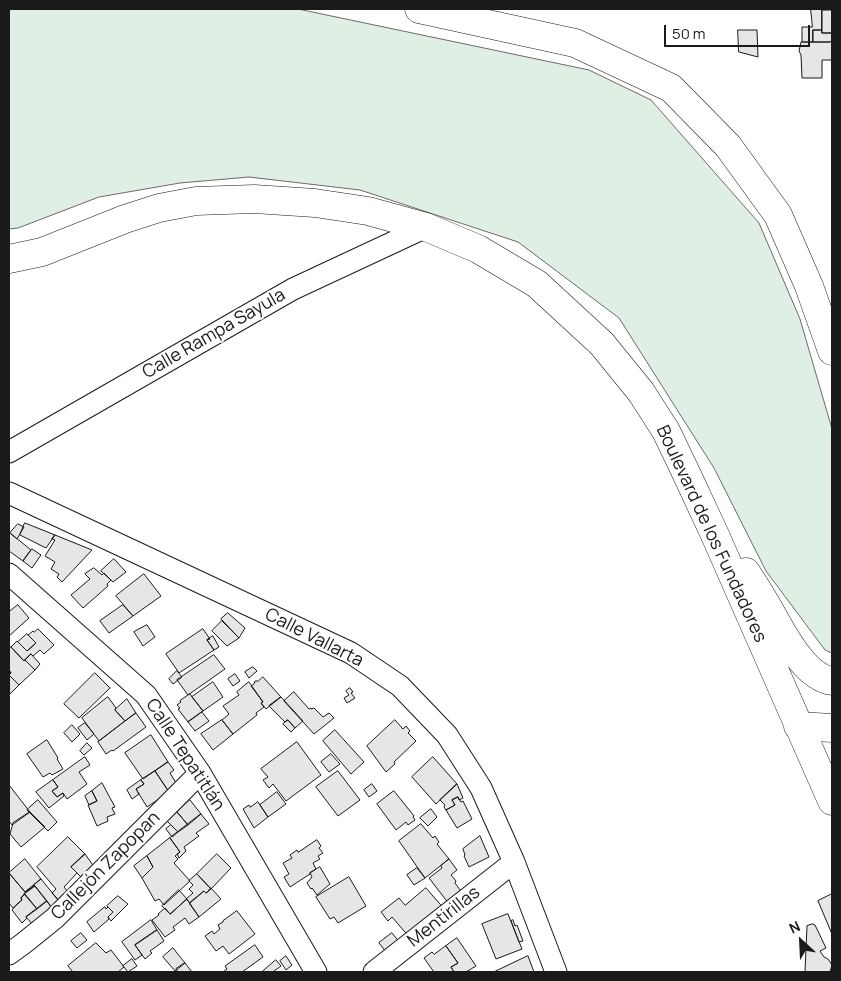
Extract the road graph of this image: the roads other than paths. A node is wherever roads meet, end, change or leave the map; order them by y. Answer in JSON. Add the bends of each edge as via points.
{"nodes":[{"id":1,"x":419,"y":9,"type":"edge"},
{"id":2,"x":426,"y":227,"type":"junction"},
{"id":3,"x":9,"y":259,"type":"edge"},
{"id":4,"x":832,"y":351,"type":"edge"},
{"id":5,"x":9,"y":452,"type":"edge"},
{"id":6,"x":9,"y":493,"type":"edge"},
{"id":7,"x":715,"y":534,"type":"junction"},
{"id":8,"x":9,"y":574,"type":"edge"},
{"id":9,"x":832,"y":681,"type":"edge"},
{"id":10,"x":798,"y":726,"type":"junction"},
{"id":11,"x":832,"y":728,"type":"edge"},
{"id":12,"x":200,"y":773,"type":"junction"},
{"id":13,"x":832,"y":801,"type":"edge"},
{"id":14,"x":514,"y":862,"type":"junction"},
{"id":15,"x":9,"y":954,"type":"edge"},
{"id":16,"x":316,"y":972,"type":"edge"},
{"id":17,"x":374,"y":972,"type":"edge"},
{"id":18,"x":556,"y":972,"type":"edge"}],
"edges":[{"from":1,"to":4,"type":"main road","via":[[575,43],[671,88],[728,146],[778,215],[810,286]]},
{"from":2,"to":3,"type":"main road","name":"Boulevard de los Fundadores","via":[[368,211],[315,203],[254,199],[196,202],[160,208],[42,252]]},
{"from":2,"to":5,"type":"street","name":"Calle Rampa Sayula","via":[[293,289]]},
{"from":2,"to":7,"type":"main road","name":"Boulevard de los Fundadores","via":[[478,249],[537,284],[602,344],[641,392],[666,431]]},
{"from":6,"to":14,"type":"street","name":"Calle Vallarta","via":[[351,653],[400,686],[447,734],[481,788]]},
{"from":7,"to":9,"type":"main road","via":[[737,558],[793,649],[813,673]]},
{"from":7,"to":10,"type":"main road","name":"Boulevard de los Fundadores"},
{"from":8,"to":12,"type":"street","name":"Calle Tepatitlán","via":[[146,695]]},
{"from":10,"to":11,"type":"main road"},
{"from":10,"to":13,"type":"main road","name":"Boulevard de los Fundadores"},
{"from":12,"to":15,"type":"street","name":"Callejón Zapopan","via":[[55,918]]},
{"from":12,"to":16,"type":"street","name":"Calle Tepatitlán"},
{"from":14,"to":17,"type":"street","name":"Mentirillas"},
{"from":14,"to":18,"type":"street","name":"Calle Vallarta"}]}
